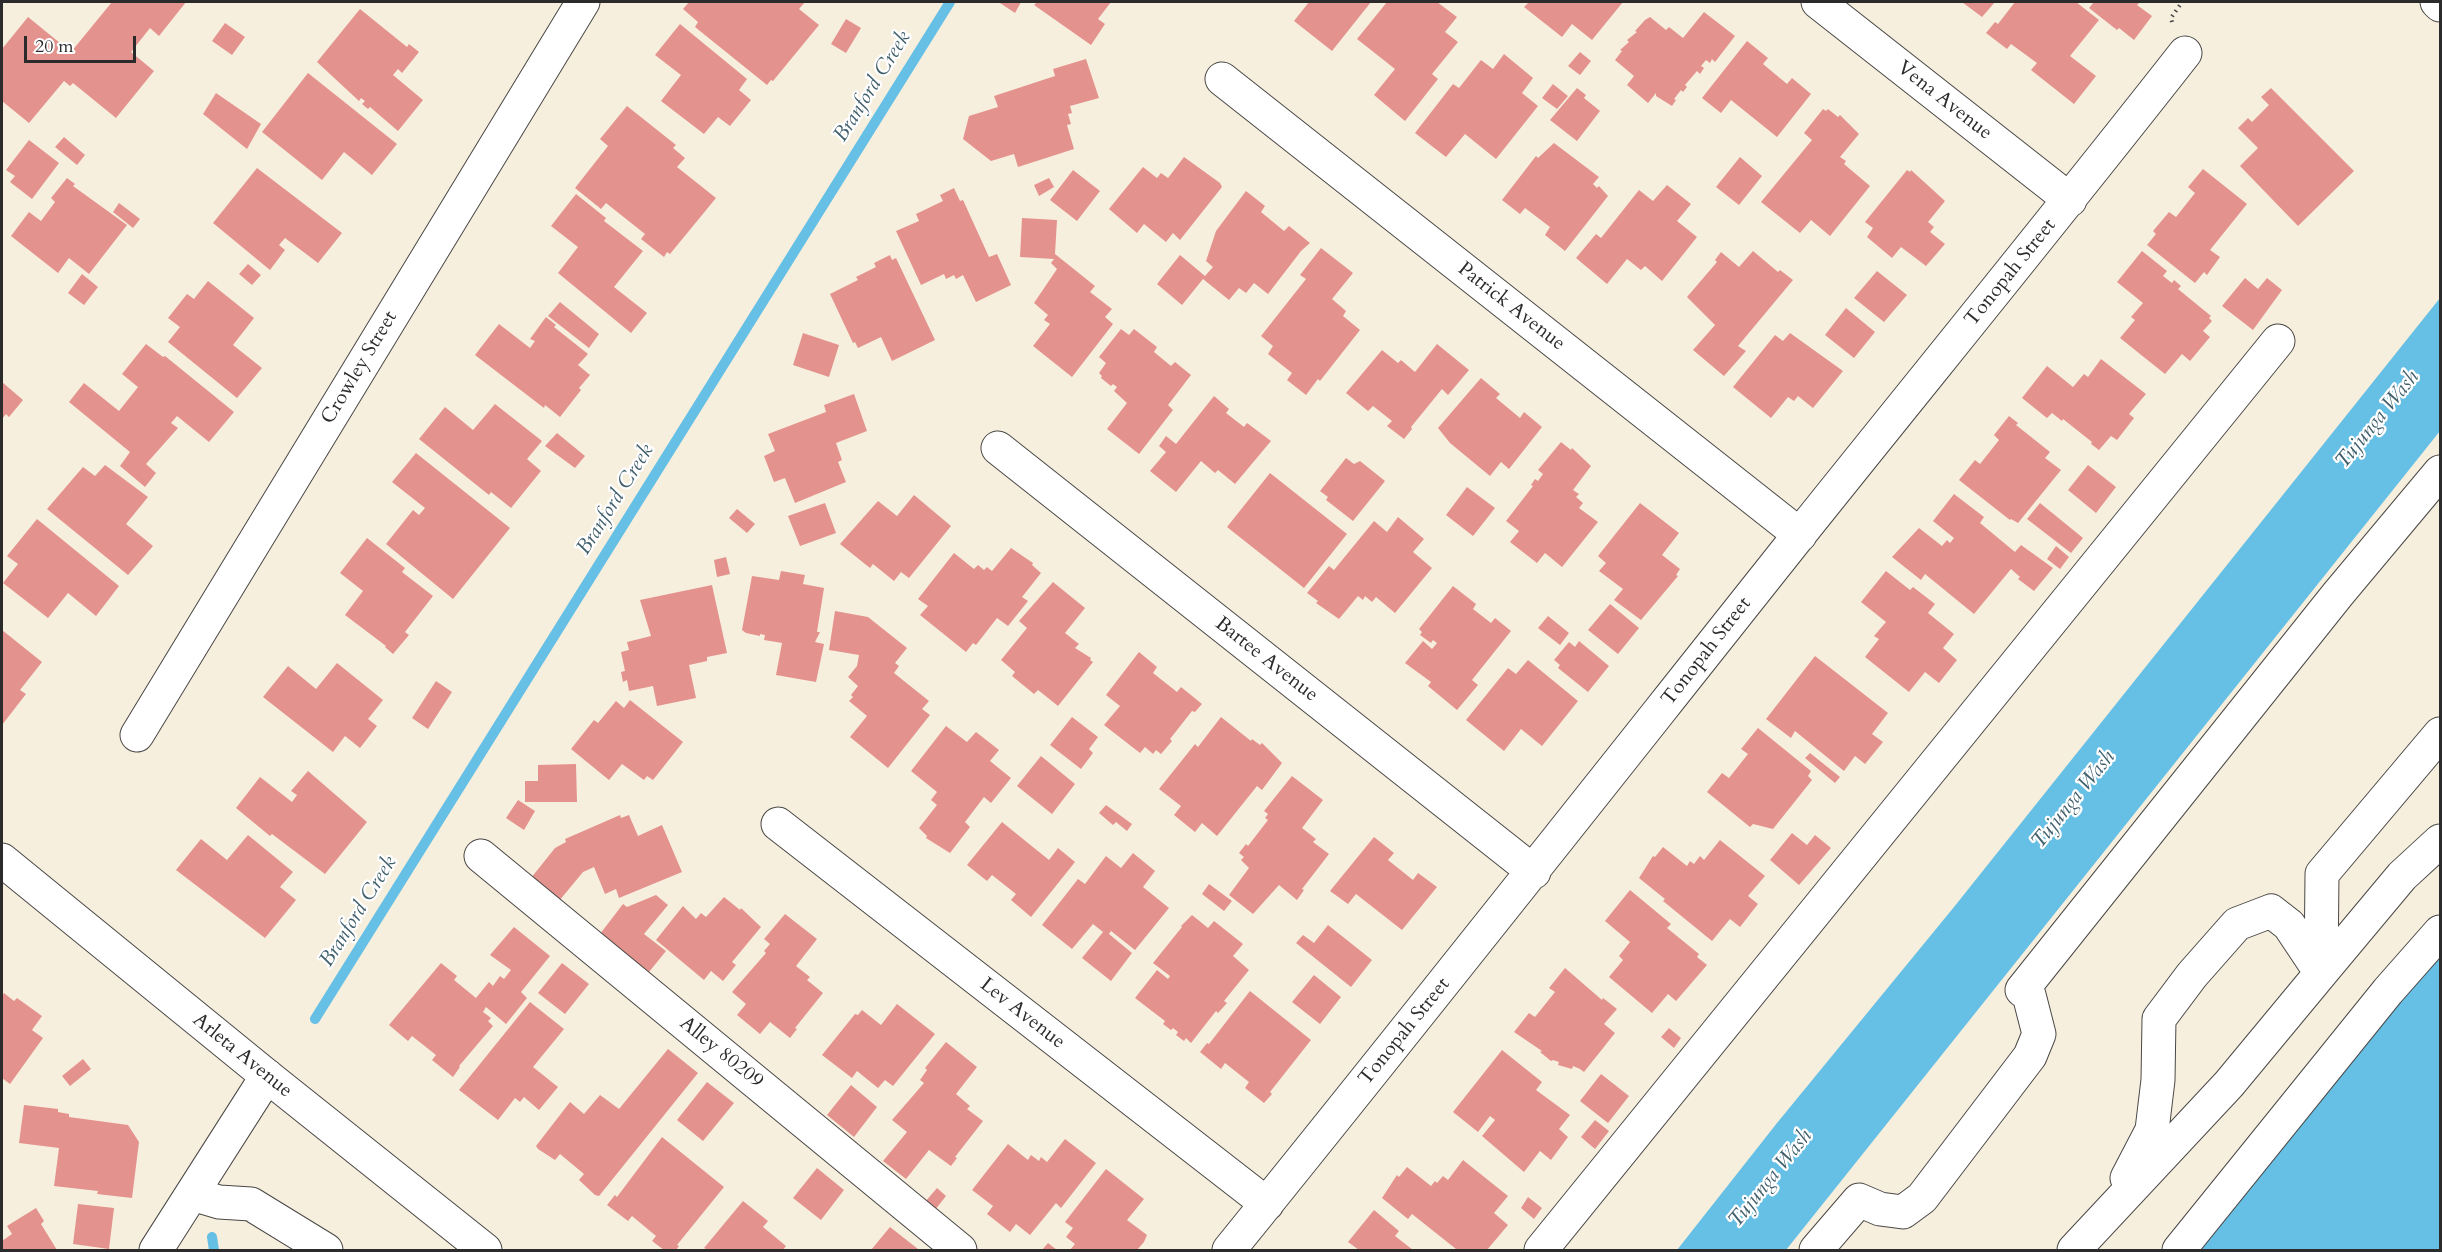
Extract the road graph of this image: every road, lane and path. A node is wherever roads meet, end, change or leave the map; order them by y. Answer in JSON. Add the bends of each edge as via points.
{"nodes":[{"id":1,"x":583,"y":2,"type":"edge"},
{"id":2,"x":1818,"y":2,"type":"edge"},
{"id":3,"x":2436,"y":2,"type":"edge"},
{"id":4,"x":2440,"y":5,"type":"edge"},
{"id":5,"x":2185,"y":53,"type":"dead end"},
{"id":6,"x":1222,"y":79,"type":"dead end"},
{"id":7,"x":2070,"y":200,"type":"junction"},
{"id":8,"x":2278,"y":341,"type":"dead end"},
{"id":9,"x":998,"y":448,"type":"dead end"},
{"id":10,"x":2440,"y":472,"type":"edge"},
{"id":11,"x":1800,"y":535,"type":"junction"},
{"id":12,"x":2440,"y":734,"type":"edge"},
{"id":13,"x":137,"y":735,"type":"dead end"},
{"id":14,"x":778,"y":824,"type":"dead end"},
{"id":15,"x":2440,"y":841,"type":"edge"},
{"id":16,"x":481,"y":856,"type":"dead end"},
{"id":17,"x":2,"y":860,"type":"edge"},
{"id":18,"x":1534,"y":872,"type":"junction"},
{"id":19,"x":2440,"y":932,"type":"edge"},
{"id":20,"x":2321,"y":973,"type":"junction"},
{"id":21,"x":267,"y":1076,"type":"junction"},
{"id":22,"x":192,"y":1194,"type":"junction"},
{"id":23,"x":1267,"y":1204,"type":"junction"},
{"id":24,"x":2108,"y":1214,"type":"junction"},
{"id":25,"x":156,"y":1251,"type":"edge"},
{"id":26,"x":326,"y":1251,"type":"edge"},
{"id":27,"x":485,"y":1251,"type":"edge"},
{"id":28,"x":960,"y":1251,"type":"edge"},
{"id":29,"x":1229,"y":1251,"type":"edge"},
{"id":30,"x":1541,"y":1251,"type":"edge"},
{"id":31,"x":1816,"y":1251,"type":"edge"},
{"id":32,"x":2074,"y":1251,"type":"edge"},
{"id":33,"x":2179,"y":1251,"type":"edge"}],
"edges":[{"from":1,"to":13,"type":"main road","name":"Crowley Street"},
{"from":2,"to":7,"type":"main road","name":"Vena Avenue"},
{"from":3,"to":4,"type":"main road"},
{"from":5,"to":7,"type":"main road","name":"Tonopah Street"},
{"from":6,"to":11,"type":"main road","name":"Patrick Avenue"},
{"from":7,"to":11,"type":"main road","name":"Tonopah Street"},
{"from":8,"to":30,"type":"main road"},
{"from":9,"to":18,"type":"main road","name":"Bartee Avenue"},
{"from":10,"to":31,"type":"main road","via":[[2022,990],[2029,995],[2039,1034],[2030,1056],[1922,1198],[1903,1212],[1880,1209],[1859,1200]]},
{"from":11,"to":18,"type":"main road","name":"Tonopah Street"},
{"from":12,"to":20,"type":"main road","via":[[2322,874]]},
{"from":14,"to":23,"type":"main road","name":"Lev Avenue"},
{"from":15,"to":20,"type":"main road","via":[[2402,876]]},
{"from":16,"to":28,"type":"main road","name":"Alley 80209"},
{"from":17,"to":21,"type":"main road","name":"Arleta Avenue"},
{"from":18,"to":23,"type":"main road","name":"Tonopah Street"},
{"from":19,"to":33,"type":"main road"},
{"from":20,"to":24,"type":"main road","via":[[2229,1084]]},
{"from":20,"to":24,"type":"main road","via":[[2289,926],[2271,911],[2238,924],[2159,1019],[2152,1130]]},
{"from":21,"to":22,"type":"main road"},
{"from":21,"to":27,"type":"main road","name":"Arleta Avenue"},
{"from":22,"to":25,"type":"main road"},
{"from":22,"to":26,"type":"main road","via":[[219,1202],[251,1204]]},
{"from":23,"to":29,"type":"main road","name":"Tonopah Street"},
{"from":24,"to":32,"type":"main road"}]}
